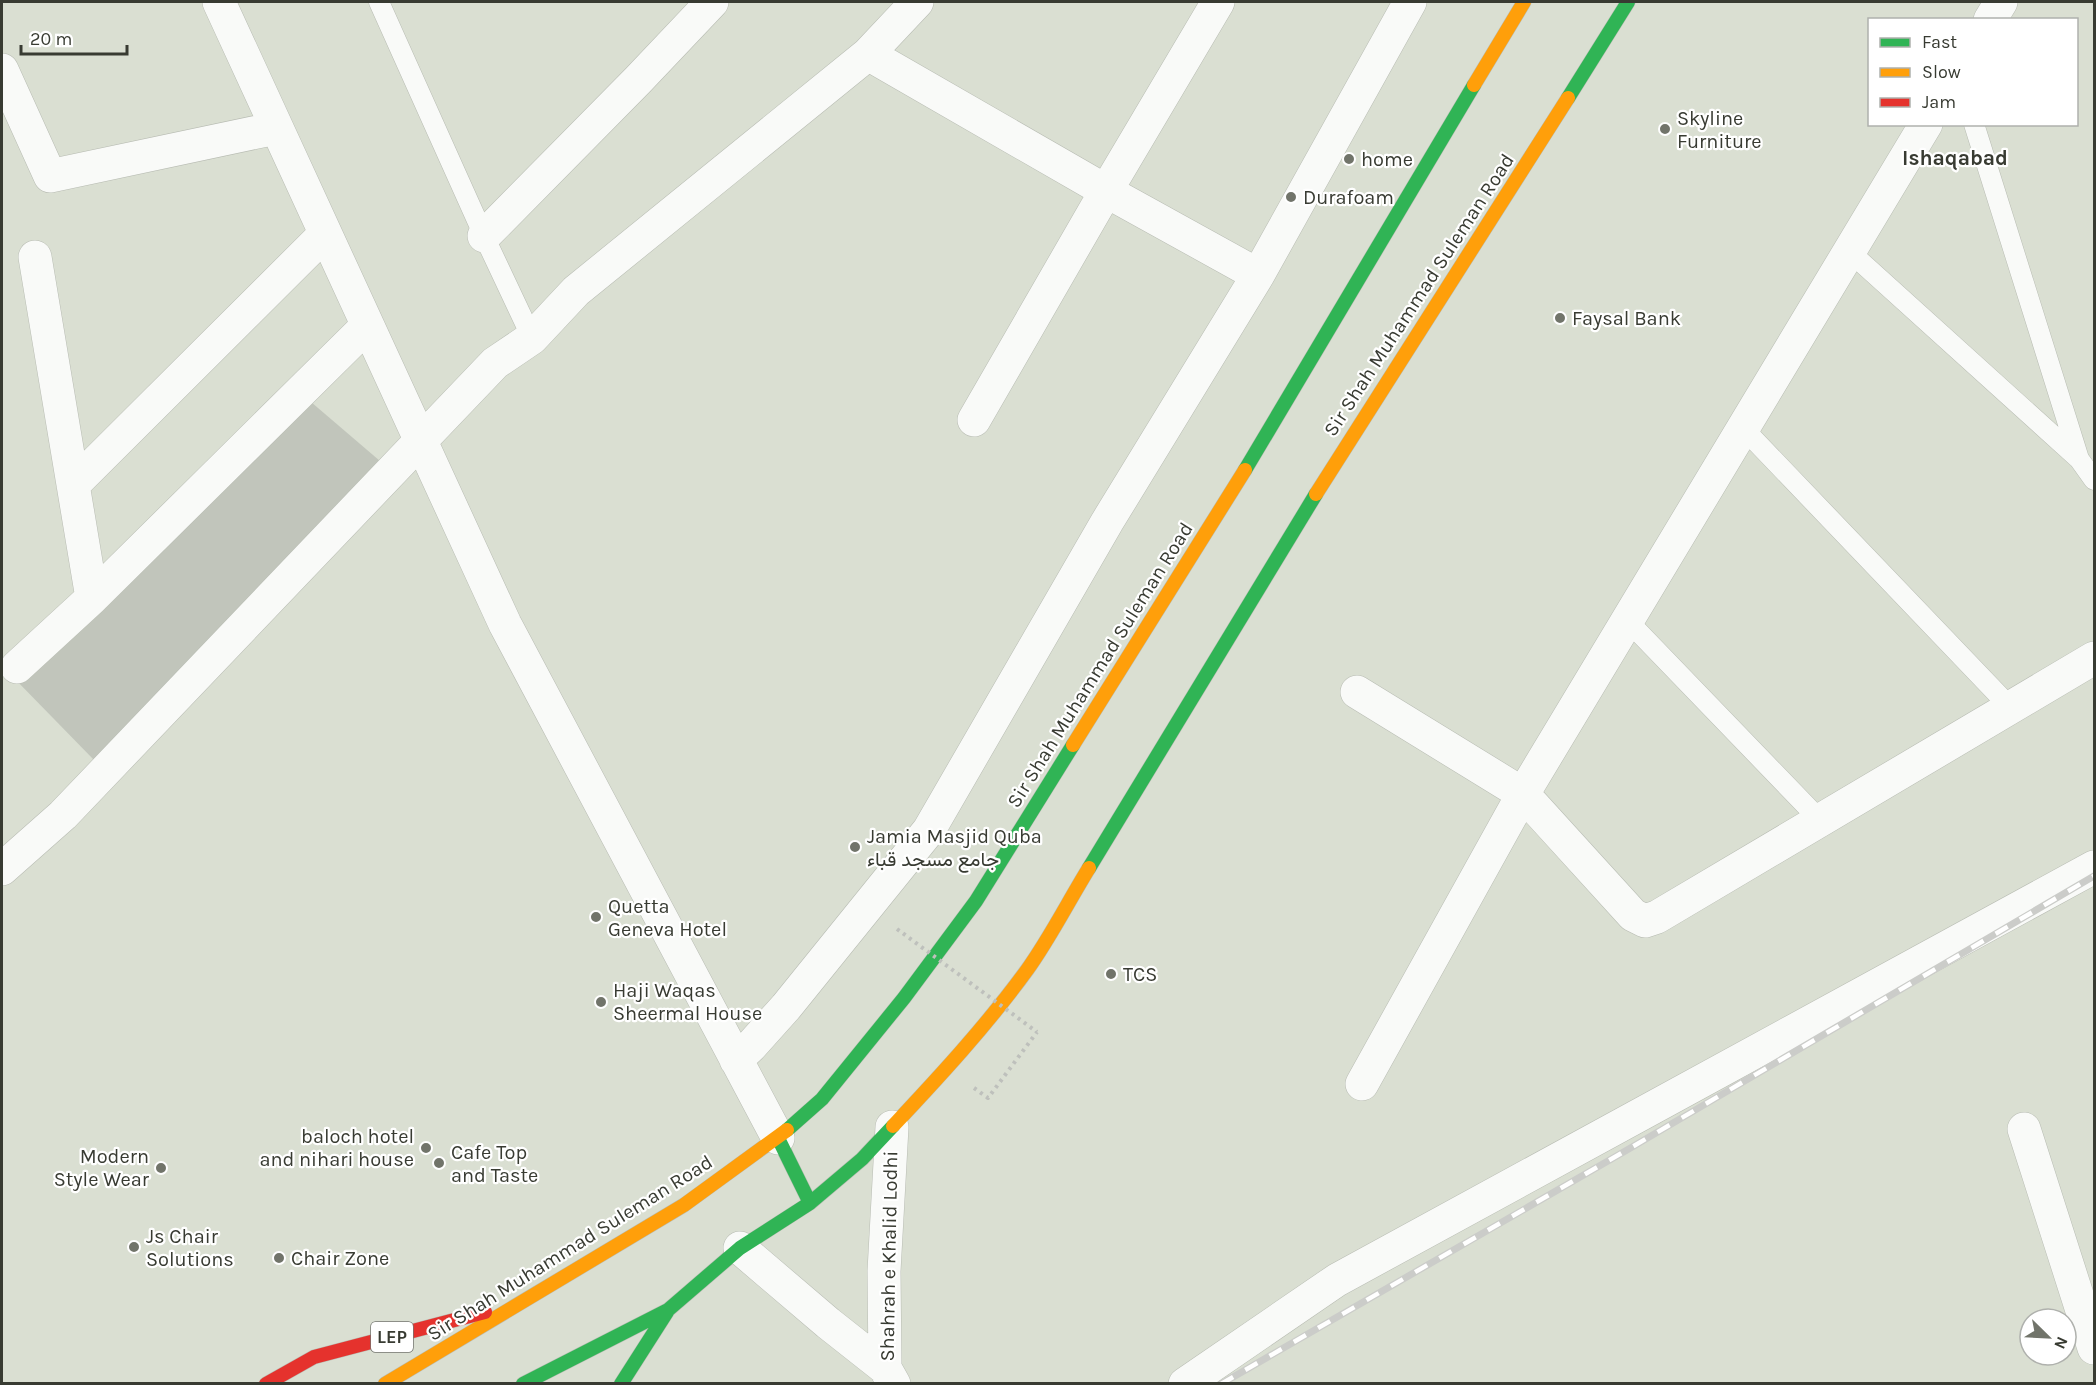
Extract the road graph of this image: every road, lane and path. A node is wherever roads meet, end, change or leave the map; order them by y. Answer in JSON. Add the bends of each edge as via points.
{"nodes":[{"id":1,"x":219,"y":2,"type":"edge"},
{"id":2,"x":379,"y":2,"type":"edge"},
{"id":3,"x":711,"y":2,"type":"edge"},
{"id":4,"x":917,"y":2,"type":"edge"},
{"id":5,"x":1218,"y":2,"type":"edge"},
{"id":6,"x":1410,"y":2,"type":"edge"},
{"id":7,"x":1524,"y":2,"type":"edge"},
{"id":8,"x":1628,"y":2,"type":"edge"},
{"id":9,"x":2001,"y":2,"type":"edge"},
{"id":10,"x":1991,"y":18,"type":"edge"},
{"id":11,"x":868,"y":54,"type":"junction"},
{"id":12,"x":2,"y":70,"type":"edge"},
{"id":13,"x":1925,"y":126,"type":"edge"},
{"id":14,"x":1975,"y":126,"type":"edge"},
{"id":15,"x":276,"y":128,"type":"junction"},
{"id":16,"x":1106,"y":191,"type":"junction"},
{"id":17,"x":325,"y":234,"type":"junction"},
{"id":18,"x":484,"y":236,"type":"junction"},
{"id":19,"x":1850,"y":252,"type":"junction"},
{"id":20,"x":35,"y":257,"type":"dead end"},
{"id":21,"x":1258,"y":275,"type":"junction"},
{"id":22,"x":367,"y":326,"type":"junction"},
{"id":23,"x":532,"y":338,"type":"junction"},
{"id":24,"x":974,"y":420,"type":"dead end"},
{"id":25,"x":1743,"y":428,"type":"junction"},
{"id":26,"x":420,"y":441,"type":"junction"},
{"id":27,"x":2079,"y":459,"type":"junction"},
{"id":28,"x":2094,"y":480,"type":"edge"},
{"id":29,"x":73,"y":485,"type":"junction"},
{"id":30,"x":92,"y":598,"type":"junction"},
{"id":31,"x":1627,"y":620,"type":"junction"},
{"id":32,"x":2094,"y":658,"type":"edge"},
{"id":33,"x":17,"y":667,"type":"dead end"},
{"id":34,"x":1357,"y":693,"type":"dead end"},
{"id":35,"x":2010,"y":708,"type":"junction"},
{"id":36,"x":1523,"y":794,"type":"junction"},
{"id":37,"x":1819,"y":819,"type":"junction"},
{"id":38,"x":2094,"y":867,"type":"edge"},
{"id":39,"x":2,"y":869,"type":"edge"},
{"id":40,"x":897,"y":929,"type":"dead end"},
{"id":41,"x":736,"y":1060,"type":"junction"},
{"id":42,"x":1362,"y":1084,"type":"dead end"},
{"id":43,"x":988,"y":1098,"type":"dead end"},
{"id":44,"x":892,"y":1127,"type":"junction"},
{"id":45,"x":2024,"y":1129,"type":"dead end"},
{"id":46,"x":778,"y":1138,"type":"junction"},
{"id":47,"x":810,"y":1203,"type":"junction"},
{"id":48,"x":740,"y":1248,"type":"junction"},
{"id":49,"x":523,"y":1301,"type":"junction"},
{"id":50,"x":668,"y":1310,"type":"junction"},
{"id":51,"x":2094,"y":1348,"type":"edge"},
{"id":52,"x":889,"y":1376,"type":"edge"},
{"id":53,"x":266,"y":1383,"type":"edge"},
{"id":54,"x":385,"y":1383,"type":"edge"},
{"id":55,"x":523,"y":1383,"type":"edge"},
{"id":56,"x":621,"y":1383,"type":"edge"},
{"id":57,"x":1185,"y":1383,"type":"edge"}],
"edges":[{"from":1,"to":15,"type":"street"},
{"from":2,"to":18,"type":"lane"},
{"from":3,"to":18,"type":"street"},
{"from":4,"to":11,"type":"street"},
{"from":5,"to":16,"type":"street"},
{"from":6,"to":21,"type":"street"},
{"from":7,"to":46,"type":"highway","name":"Sir Shah Muhammad Suleman Road","via":[[1251,460],[976,901],[822,1099]]},
{"from":8,"to":44,"type":"highway","name":"Sir Shah Muhammad Suleman Road","via":[[1318,490],[1028,968],[993,1014]]},
{"from":9,"to":10,"type":"street"},
{"from":11,"to":16,"type":"street"},
{"from":11,"to":23,"type":"street","via":[[576,291]]},
{"from":12,"to":15,"type":"street","via":[[50,176]]},
{"from":13,"to":19,"type":"street"},
{"from":14,"to":27,"type":"lane"},
{"from":15,"to":17,"type":"street"},
{"from":16,"to":21,"type":"street"},
{"from":16,"to":24,"type":"street"},
{"from":17,"to":22,"type":"street"},
{"from":17,"to":29,"type":"street"},
{"from":18,"to":23,"type":"lane"},
{"from":19,"to":25,"type":"street"},
{"from":19,"to":27,"type":"lane"},
{"from":20,"to":29,"type":"street"},
{"from":21,"to":41,"type":"street","via":[[1107,522],[929,830],[786,1006]]},
{"from":22,"to":26,"type":"street"},
{"from":22,"to":30,"type":"street"},
{"from":23,"to":26,"type":"street","via":[[495,363]]},
{"from":25,"to":31,"type":"street"},
{"from":25,"to":35,"type":"lane"},
{"from":26,"to":39,"type":"street","via":[[63,815]]},
{"from":26,"to":41,"type":"street","via":[[505,624]]},
{"from":27,"to":28,"type":"lane"},
{"from":29,"to":30,"type":"street"},
{"from":30,"to":33,"type":"street"},
{"from":31,"to":36,"type":"street"},
{"from":31,"to":37,"type":"lane"},
{"from":32,"to":35,"type":"street"},
{"from":34,"to":36,"type":"street"},
{"from":35,"to":37,"type":"street"},
{"from":36,"to":37,"type":"street","via":[[1633,915],[1645,921]]},
{"from":36,"to":42,"type":"street"},
{"from":38,"to":57,"type":"street","via":[[1337,1280]]},
{"from":40,"to":43,"type":"path","bridge":true,"via":[[1036,1032]]},
{"from":41,"to":46,"type":"street"},
{"from":44,"to":47,"type":"highway","name":"Sir Shah Muhammad Suleman Road","via":[[862,1159]]},
{"from":44,"to":52,"type":"street","name":"Shahrah e Khalid Lodhi","via":[[884,1271]]},
{"from":45,"to":51,"type":"street"},
{"from":46,"to":47,"type":"highway"},
{"from":46,"to":49,"type":"highway","name":"Sir Shah Muhammad Suleman Road","via":[[684,1205]]},
{"from":47,"to":48,"type":"highway","name":"Sir Shah Muhammad Suleman Road"},
{"from":48,"to":50,"type":"highway","name":"Sir Shah Muhammad Suleman Road"},
{"from":48,"to":52,"type":"street"},
{"from":49,"to":53,"type":"highway","number":"LEP","via":[[314,1357]]},
{"from":49,"to":54,"type":"highway","name":"Sir Shah Muhammad Suleman Road"},
{"from":50,"to":55,"type":"highway","name":"Sir Shah Muhammad Suleman Road"},
{"from":50,"to":56,"type":"highway"}]}
